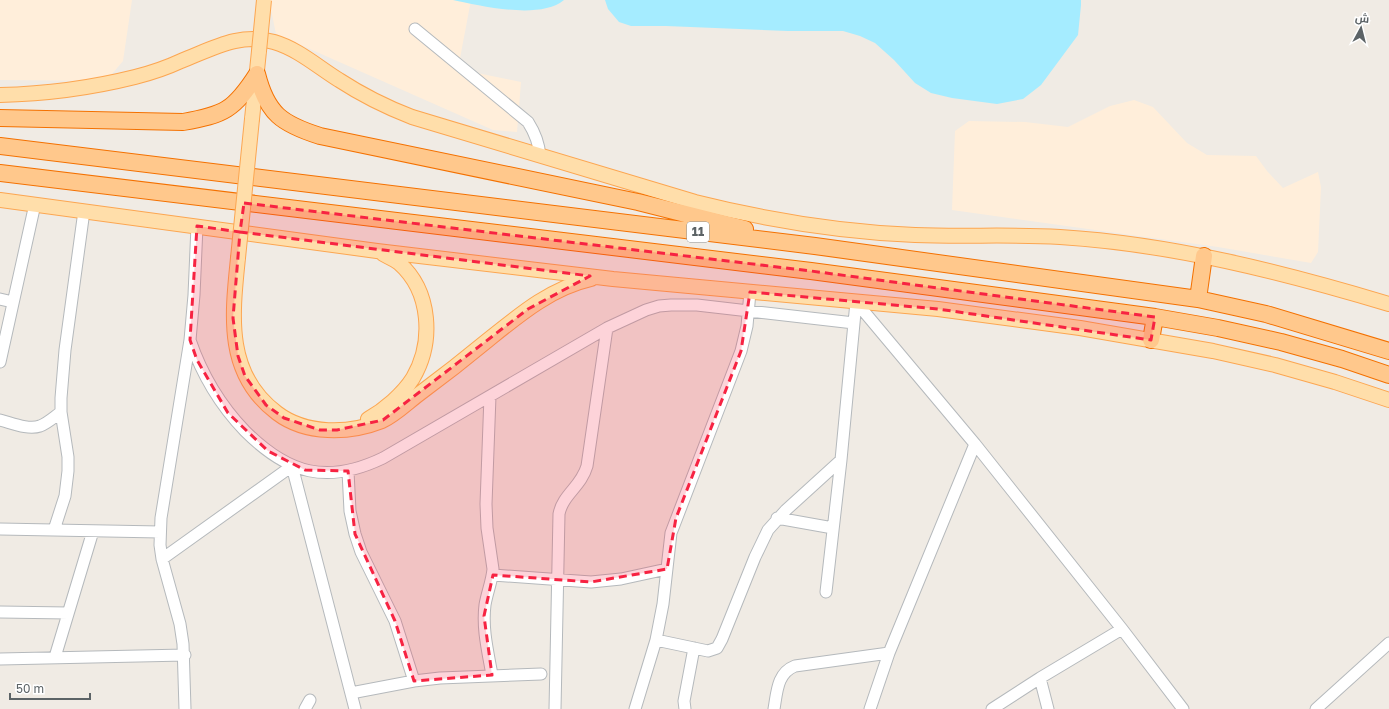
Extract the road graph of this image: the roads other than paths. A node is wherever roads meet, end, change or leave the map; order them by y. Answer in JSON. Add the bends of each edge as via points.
{"nodes":[{"id":1,"x":264,"y":0,"type":"edge"},
{"id":2,"x":415,"y":29,"type":"dead end"},
{"id":3,"x":257,"y":74,"type":"junction"},
{"id":4,"x":0,"y":95,"type":"edge"},
{"id":5,"x":0,"y":118,"type":"edge"},
{"id":6,"x":0,"y":146,"type":"edge"},
{"id":7,"x":540,"y":156,"type":"junction"},
{"id":8,"x":0,"y":173,"type":"edge"},
{"id":9,"x":0,"y":200,"type":"edge"},
{"id":10,"x":35,"y":204,"type":"junction"},
{"id":11,"x":84,"y":211,"type":"junction"},
{"id":12,"x":197,"y":226,"type":"junction"},
{"id":13,"x":815,"y":246,"type":"junction"},
{"id":14,"x":377,"y":251,"type":"junction"},
{"id":15,"x":1204,"y":256,"type":"junction"},
{"id":16,"x":811,"y":271,"type":"junction"},
{"id":17,"x":613,"y":279,"type":"junction"},
{"id":18,"x":750,"y":292,"type":"junction"},
{"id":19,"x":0,"y":299,"type":"edge"},
{"id":20,"x":1198,"y":299,"type":"junction"},
{"id":21,"x":14,"y":302,"type":"junction"},
{"id":22,"x":856,"y":302,"type":"junction"},
{"id":23,"x":1389,"y":304,"type":"edge"},
{"id":24,"x":748,"y":312,"type":"junction"},
{"id":25,"x":1155,"y":317,"type":"junction"},
{"id":26,"x":854,"y":323,"type":"junction"},
{"id":27,"x":607,"y":328,"type":"junction"},
{"id":28,"x":190,"y":340,"type":"junction"},
{"id":29,"x":1151,"y":340,"type":"junction"},
{"id":30,"x":1389,"y":351,"type":"edge"},
{"id":31,"x":0,"y":362,"type":"edge"},
{"id":32,"x":1389,"y":375,"type":"edge"},
{"id":33,"x":490,"y":396,"type":"junction"},
{"id":34,"x":1389,"y":400,"type":"edge"},
{"id":35,"x":61,"y":412,"type":"junction"},
{"id":36,"x":0,"y":420,"type":"edge"},
{"id":37,"x":354,"y":427,"type":"junction"},
{"id":38,"x":975,"y":444,"type":"junction"},
{"id":39,"x":841,"y":460,"type":"junction"},
{"id":40,"x":292,"y":466,"type":"junction"},
{"id":41,"x":348,"y":471,"type":"junction"},
{"id":42,"x":778,"y":518,"type":"junction"},
{"id":43,"x":833,"y":528,"type":"junction"},
{"id":44,"x":0,"y":529,"type":"edge"},
{"id":45,"x":54,"y":530,"type":"junction"},
{"id":46,"x":93,"y":531,"type":"junction"},
{"id":47,"x":160,"y":532,"type":"junction"},
{"id":48,"x":162,"y":559,"type":"junction"},
{"id":49,"x":667,"y":569,"type":"junction"},
{"id":50,"x":493,"y":575,"type":"junction"},
{"id":51,"x":558,"y":580,"type":"junction"},
{"id":52,"x":826,"y":592,"type":"dead end"},
{"id":53,"x":0,"y":612,"type":"edge"},
{"id":54,"x":68,"y":613,"type":"junction"},
{"id":55,"x":1122,"y":629,"type":"junction"},
{"id":56,"x":656,"y":640,"type":"junction"},
{"id":57,"x":1389,"y":643,"type":"edge"},
{"id":58,"x":694,"y":648,"type":"junction"},
{"id":59,"x":889,"y":653,"type":"junction"},
{"id":60,"x":185,"y":655,"type":"junction"},
{"id":61,"x":55,"y":657,"type":"junction"},
{"id":62,"x":0,"y":659,"type":"edge"},
{"id":63,"x":540,"y":674,"type":"dead end"},
{"id":64,"x":492,"y":676,"type":"junction"},
{"id":65,"x":1040,"y":678,"type":"junction"},
{"id":66,"x":414,"y":681,"type":"junction"},
{"id":67,"x":351,"y":693,"type":"junction"},
{"id":68,"x":1179,"y":708,"type":"edge"},
{"id":69,"x":186,"y":709,"type":"edge"},
{"id":70,"x":355,"y":709,"type":"edge"},
{"id":71,"x":555,"y":709,"type":"edge"},
{"id":72,"x":635,"y":709,"type":"edge"},
{"id":73,"x":685,"y":709,"type":"edge"},
{"id":74,"x":774,"y":709,"type":"edge"},
{"id":75,"x":870,"y":709,"type":"edge"},
{"id":76,"x":992,"y":709,"type":"edge"},
{"id":77,"x":1048,"y":709,"type":"edge"},
{"id":78,"x":1316,"y":709,"type":"edge"}],
"edges":[{"from":1,"to":3,"type":"main road","bridge":true},
{"from":2,"to":7,"type":"street","via":[[528,122],[539,144]]},
{"from":3,"to":5,"type":"highway","via":[[244,94],[231,106],[219,114],[189,121]]},
{"from":3,"to":13,"type":"highway","via":[[264,98],[272,110],[285,122],[320,136],[638,202]]},
{"from":3,"to":37,"type":"main road","bridge":true,"via":[[233,318],[238,356],[254,391],[266,405],[284,418],[301,426],[320,430]]},
{"from":4,"to":7,"type":"main road","via":[[63,90],[115,82],[159,70],[224,43],[242,39],[261,39],[297,52],[344,84],[386,107]]},
{"from":6,"to":13,"type":"highway","number":"11"},
{"from":7,"to":15,"type":"main road","via":[[694,202],[804,224],[915,235],[1060,237]]},
{"from":8,"to":16,"type":"highway","number":"11"},
{"from":9,"to":10,"type":"main road"},
{"from":10,"to":11,"type":"main road"},
{"from":10,"to":21,"type":"street"},
{"from":11,"to":12,"type":"main road"},
{"from":11,"to":35,"type":"street","via":[[65,350]]},
{"from":12,"to":14,"type":"main road"},
{"from":12,"to":28,"type":"street"},
{"from":13,"to":16,"type":"highway"},
{"from":13,"to":20,"type":"highway","number":"11"},
{"from":14,"to":17,"type":"main road"},
{"from":14,"to":37,"type":"main road","via":[[398,262],[410,275],[419,291],[425,313],[426,336],[422,358],[412,379],[398,396],[371,418]]},
{"from":15,"to":20,"type":"highway"},
{"from":15,"to":23,"type":"main road"},
{"from":16,"to":25,"type":"highway","number":"11"},
{"from":17,"to":18,"type":"main road"},
{"from":17,"to":37,"type":"main road","via":[[576,282],[544,299],[514,319],[396,412],[383,420]]},
{"from":18,"to":22,"type":"main road"},
{"from":18,"to":24,"type":"street"},
{"from":19,"to":21,"type":"street"},
{"from":20,"to":30,"type":"highway","number":"11","via":[[1266,314]]},
{"from":21,"to":31,"type":"street"},
{"from":22,"to":26,"type":"street"},
{"from":22,"to":29,"type":"main road","via":[[1009,318]]},
{"from":22,"to":38,"type":"street"},
{"from":24,"to":26,"type":"street"},
{"from":24,"to":27,"type":"street","via":[[671,304],[646,310]]},
{"from":24,"to":49,"type":"street","via":[[741,351],[671,533]]},
{"from":25,"to":29,"type":"highway"},
{"from":25,"to":32,"type":"highway","number":"11","via":[[1281,342]]},
{"from":26,"to":39,"type":"street"},
{"from":27,"to":33,"type":"street"},
{"from":27,"to":51,"type":"street","via":[[587,466],[583,478],[565,499],[560,510]]},
{"from":28,"to":40,"type":"street","via":[[205,378],[228,412],[256,442],[279,460]]},
{"from":28,"to":47,"type":"street"},
{"from":29,"to":34,"type":"main road","via":[[1275,364]]},
{"from":33,"to":41,"type":"street","via":[[372,464]]},
{"from":33,"to":50,"type":"street","via":[[486,504]]},
{"from":35,"to":36,"type":"street","via":[[44,424],[34,427]]},
{"from":35,"to":45,"type":"street","via":[[68,470],[65,496]]},
{"from":38,"to":55,"type":"street"},
{"from":38,"to":59,"type":"street"},
{"from":39,"to":42,"type":"street"},
{"from":39,"to":43,"type":"street"},
{"from":40,"to":41,"type":"street","via":[[319,473]]},
{"from":40,"to":48,"type":"street"},
{"from":40,"to":67,"type":"street"},
{"from":41,"to":66,"type":"street","via":[[350,511],[355,534],[361,552],[395,621]]},
{"from":42,"to":43,"type":"street"},
{"from":42,"to":58,"type":"street","via":[[761,543],[720,644],[708,651]]},
{"from":43,"to":52,"type":"street"},
{"from":44,"to":45,"type":"street"},
{"from":45,"to":46,"type":"street"},
{"from":46,"to":47,"type":"street"},
{"from":46,"to":54,"type":"street"},
{"from":47,"to":48,"type":"street"},
{"from":48,"to":60,"type":"street","via":[[180,624]]},
{"from":49,"to":51,"type":"street","via":[[606,581]]},
{"from":49,"to":56,"type":"street"},
{"from":50,"to":51,"type":"street"},
{"from":50,"to":64,"type":"street","via":[[484,616]]},
{"from":51,"to":71,"type":"street"},
{"from":53,"to":54,"type":"street"},
{"from":54,"to":61,"type":"street"},
{"from":55,"to":65,"type":"street"},
{"from":55,"to":68,"type":"street"},
{"from":56,"to":58,"type":"street"},
{"from":56,"to":72,"type":"street"},
{"from":57,"to":78,"type":"street"},
{"from":58,"to":73,"type":"street","via":[[684,702]]},
{"from":59,"to":74,"type":"street","via":[[790,668],[780,680]]},
{"from":59,"to":75,"type":"street"},
{"from":60,"to":61,"type":"street"},
{"from":60,"to":69,"type":"street"},
{"from":61,"to":62,"type":"street"},
{"from":63,"to":64,"type":"street"},
{"from":64,"to":66,"type":"street"},
{"from":65,"to":76,"type":"street"},
{"from":65,"to":77,"type":"street"},
{"from":66,"to":67,"type":"street"},
{"from":67,"to":70,"type":"street"}]}
